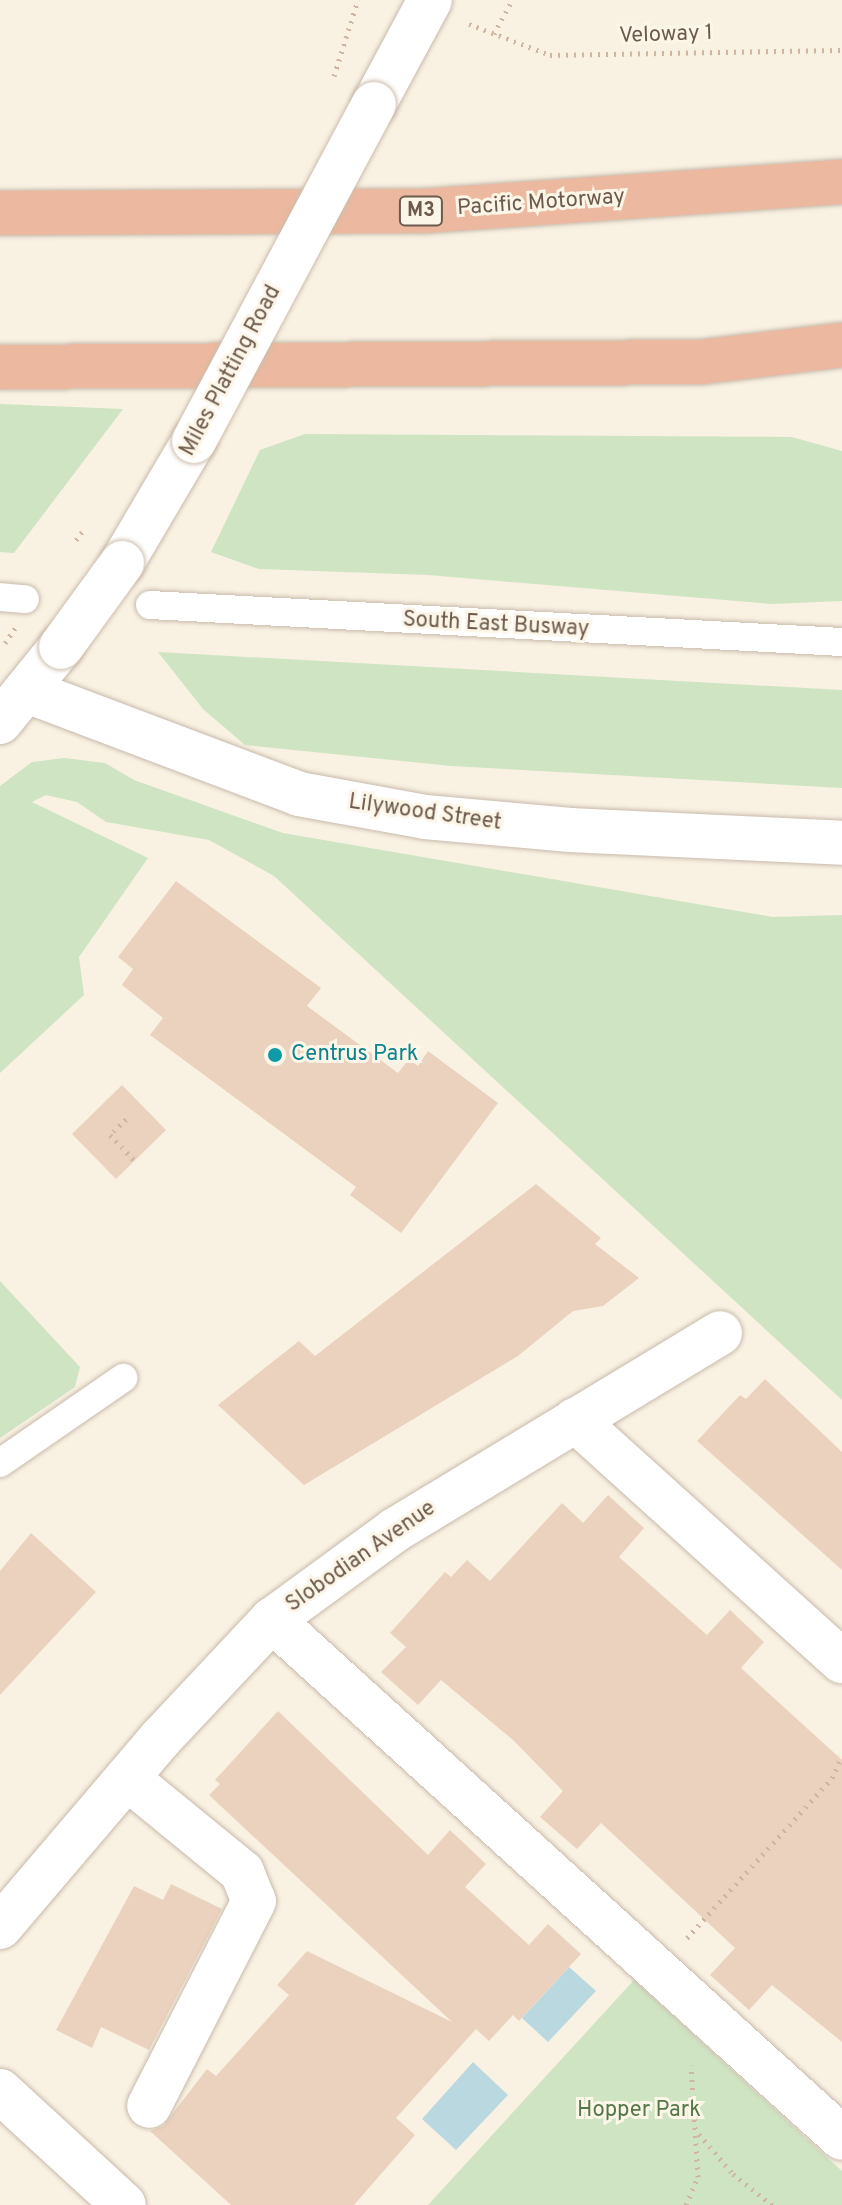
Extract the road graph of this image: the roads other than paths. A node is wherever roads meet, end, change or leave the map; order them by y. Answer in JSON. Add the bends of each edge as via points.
{"nodes":[{"id":1,"x":430,"y":0,"type":"edge"},
{"id":2,"x":842,"y":182,"type":"edge"},
{"id":3,"x":0,"y":213,"type":"edge"},
{"id":4,"x":842,"y":345,"type":"edge"},
{"id":5,"x":0,"y":367,"type":"edge"},
{"id":6,"x":150,"y":605,"type":"dead end"},
{"id":7,"x":842,"y":642,"type":"edge"},
{"id":8,"x":13,"y":707,"type":"edge"},
{"id":9,"x":842,"y":843,"type":"edge"},
{"id":10,"x":720,"y":1333,"type":"dead end"},
{"id":11,"x":123,"y":1378,"type":"dead end"},
{"id":12,"x":575,"y":1420,"type":"junction"},
{"id":13,"x":0,"y":1463,"type":"edge"},
{"id":14,"x":272,"y":1620,"type":"junction"},
{"id":15,"x":842,"y":1661,"type":"edge"},
{"id":16,"x":127,"y":1778,"type":"junction"},
{"id":17,"x":0,"y":1927,"type":"edge"},
{"id":18,"x":0,"y":2091,"type":"edge"},
{"id":19,"x":149,"y":2106,"type":"dead end"},
{"id":20,"x":842,"y":2138,"type":"edge"},
{"id":21,"x":124,"y":2205,"type":"edge"}],
"edges":[{"from":1,"to":8,"type":"street","name":"Miles Platting Road","bridge":true,"via":[[194,441],[122,563]]},
{"from":2,"to":3,"type":"highway","name":"Pacific Motorway","number":"M3","via":[[424,211]]},
{"from":4,"to":5,"type":"highway","via":[[701,362]]},
{"from":6,"to":7,"type":"lane","name":"South East Busway"},
{"from":8,"to":9,"type":"street","name":"Lilywood Street","via":[[299,794],[425,817]]},
{"from":10,"to":12,"type":"street","name":"Slobodian Avenue"},
{"from":11,"to":13,"type":"lane"},
{"from":12,"to":14,"type":"street","name":"Slobodian Avenue","via":[[395,1530]]},
{"from":12,"to":15,"type":"street"},
{"from":14,"to":16,"type":"street","name":"Slobodian Avenue"},
{"from":14,"to":20,"type":"street"},
{"from":16,"to":17,"type":"street","name":"Slobodian Avenue"},
{"from":16,"to":19,"type":"street","via":[[242,1872],[254,1901]]},
{"from":18,"to":21,"type":"street"}]}
